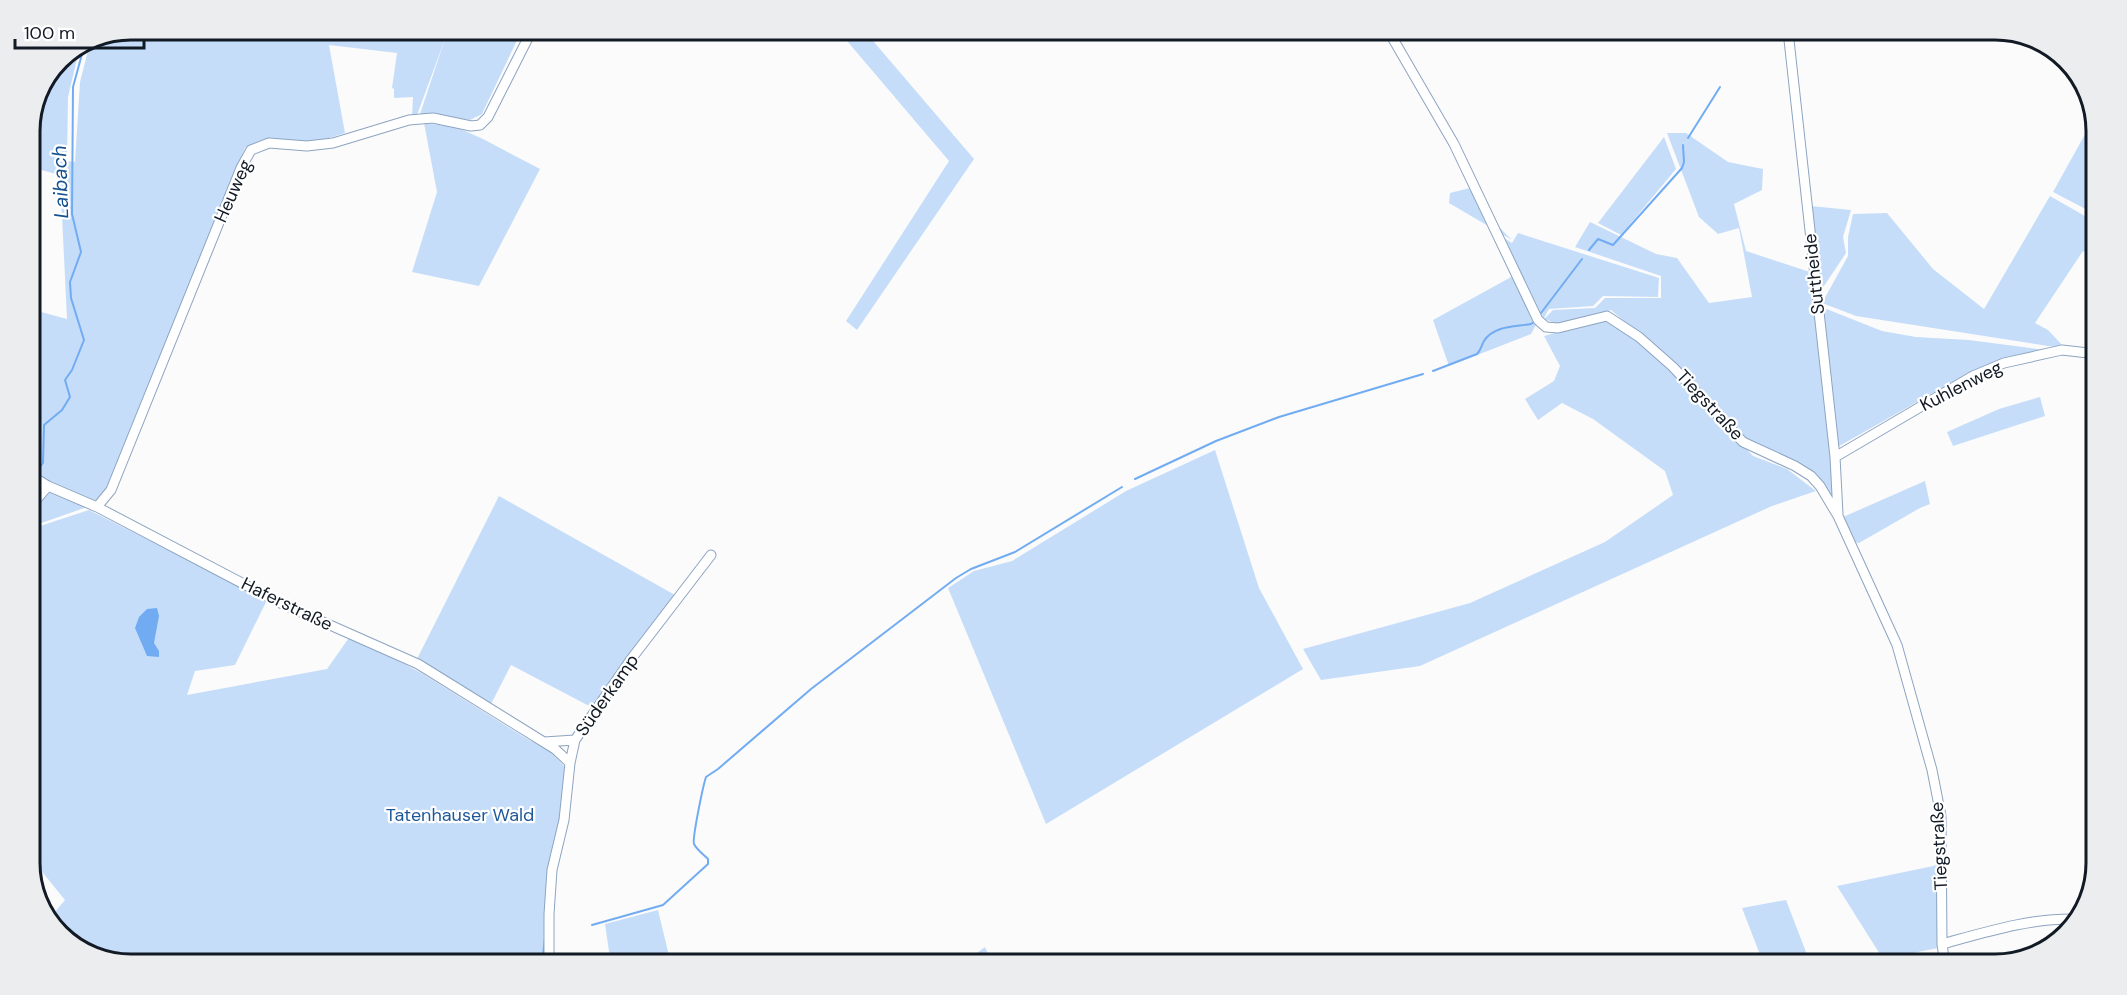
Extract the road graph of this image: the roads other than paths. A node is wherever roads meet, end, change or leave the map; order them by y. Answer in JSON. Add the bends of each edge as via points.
{"nodes":[{"id":1,"x":527,"y":40,"type":"edge"},
{"id":2,"x":1394,"y":40,"type":"edge"},
{"id":3,"x":1789,"y":40,"type":"edge"},
{"id":4,"x":2086,"y":353,"type":"edge"},
{"id":5,"x":1835,"y":457,"type":"junction"},
{"id":6,"x":41,"y":480,"type":"edge"},
{"id":7,"x":48,"y":486,"type":"junction"},
{"id":8,"x":41,"y":494,"type":"edge"},
{"id":9,"x":97,"y":507,"type":"junction"},
{"id":10,"x":1838,"y":516,"type":"junction"},
{"id":11,"x":711,"y":555,"type":"dead end"},
{"id":12,"x":576,"y":740,"type":"junction"},
{"id":13,"x":544,"y":742,"type":"junction"},
{"id":14,"x":570,"y":763,"type":"junction"},
{"id":15,"x":2068,"y":919,"type":"edge"},
{"id":16,"x":1942,"y":944,"type":"junction"},
{"id":17,"x":549,"y":955,"type":"edge"},
{"id":18,"x":1944,"y":955,"type":"edge"}],
"edges":[{"from":1,"to":9,"type":"street","name":"Heuweg","via":[[488,117],[480,125],[433,118],[409,120],[333,143],[269,143],[251,150],[111,490]]},
{"from":2,"to":10,"type":"street","name":"Tiegstraße","via":[[1455,144],[1538,320],[1546,327],[1558,328],[1607,316],[1673,367],[1743,442],[1810,476]]},
{"from":3,"to":5,"type":"street","name":"Suttheide"},
{"from":4,"to":5,"type":"street","name":"Kuhlenweg","via":[[2062,350],[2004,363],[1973,376]]},
{"from":5,"to":10,"type":"street","name":"Suttheide"},
{"from":6,"to":7,"type":"street","name":"Haferstraße"},
{"from":7,"to":8,"type":"street"},
{"from":7,"to":9,"type":"street","name":"Haferstraße"},
{"from":9,"to":13,"type":"street","name":"Haferstraße","via":[[278,602],[418,664]]},
{"from":10,"to":16,"type":"street","name":"Tiegstraße","via":[[1897,645],[1932,770],[1941,816]]},
{"from":11,"to":12,"type":"street","name":"Süderkamp","via":[[632,658]]},
{"from":12,"to":13,"type":"street"},
{"from":12,"to":14,"type":"street","name":"Süderkamp"},
{"from":13,"to":14,"type":"street","name":"Haferstraße"},
{"from":14,"to":17,"type":"street","name":"Süderkamp","via":[[564,820],[552,870]]},
{"from":15,"to":16,"type":"street","via":[[2001,927]]},
{"from":16,"to":18,"type":"street","name":"Tiegstraße"}]}
